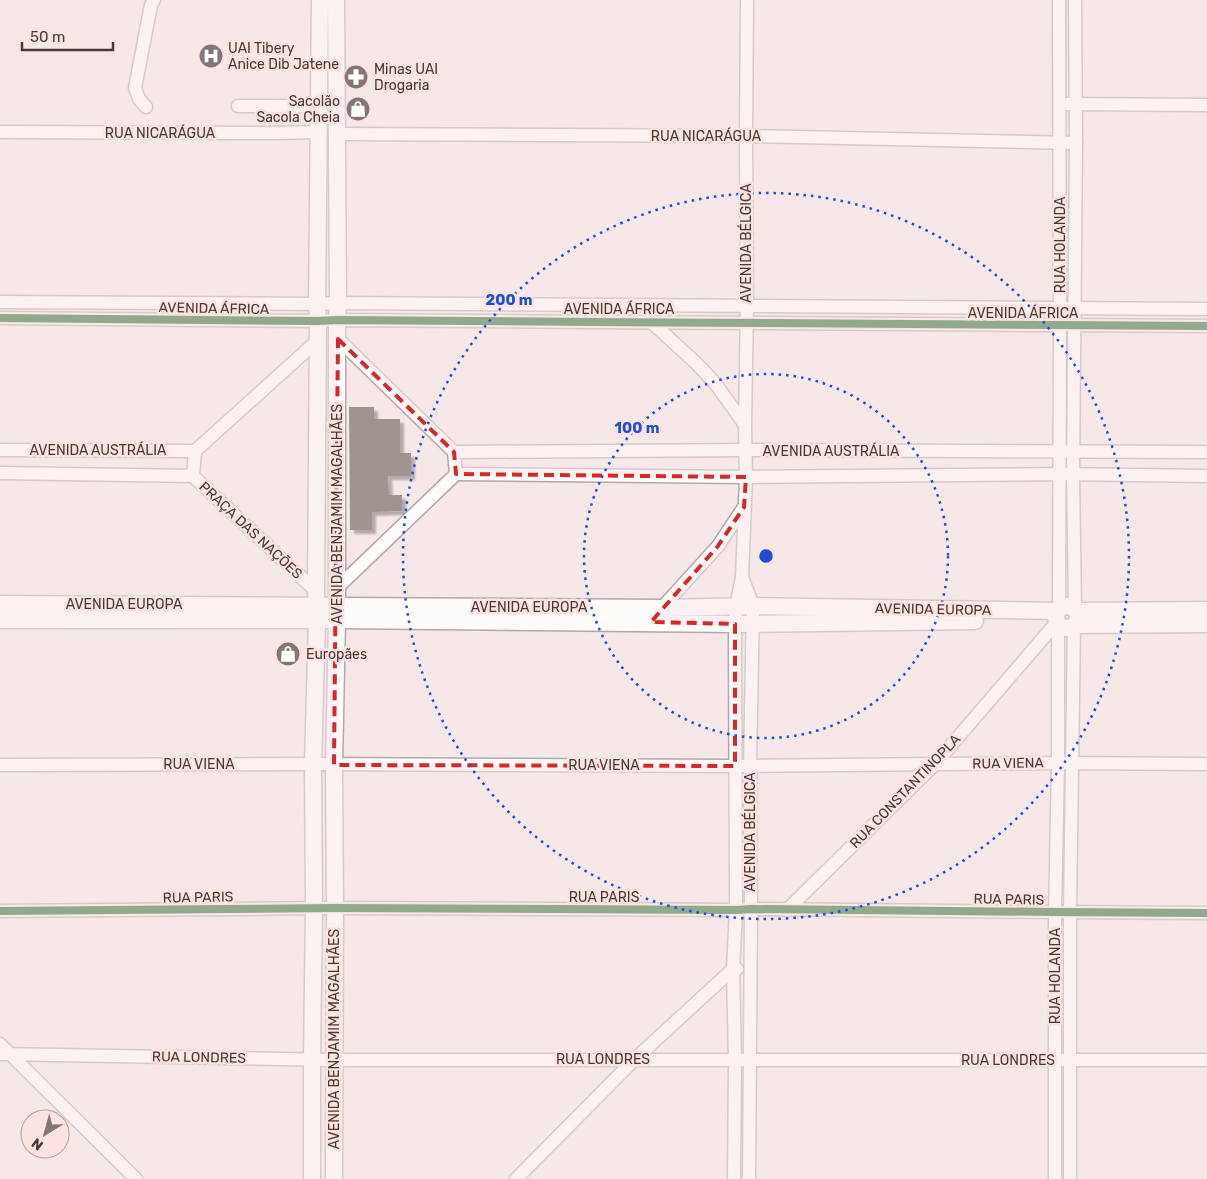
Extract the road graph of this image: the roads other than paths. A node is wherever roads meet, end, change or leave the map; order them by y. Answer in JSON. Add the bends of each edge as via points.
{"nodes":[{"id":1,"x":154,"y":0,"type":"edge"},
{"id":2,"x":320,"y":0,"type":"edge"},
{"id":3,"x":336,"y":0,"type":"edge"},
{"id":4,"x":747,"y":0,"type":"edge"},
{"id":5,"x":1059,"y":0,"type":"edge"},
{"id":6,"x":1075,"y":0,"type":"edge"},
{"id":7,"x":1060,"y":104,"type":"junction"},
{"id":8,"x":1076,"y":104,"type":"junction"},
{"id":9,"x":1207,"y":105,"type":"edge"},
{"id":10,"x":238,"y":106,"type":"dead end"},
{"id":11,"x":319,"y":106,"type":"junction"},
{"id":12,"x":146,"y":107,"type":"dead end"},
{"id":13,"x":0,"y":132,"type":"edge"},
{"id":14,"x":319,"y":132,"type":"junction"},
{"id":15,"x":337,"y":134,"type":"junction"},
{"id":16,"x":746,"y":136,"type":"junction"},
{"id":17,"x":1060,"y":143,"type":"junction"},
{"id":18,"x":1076,"y":143,"type":"junction"},
{"id":19,"x":0,"y":302,"type":"edge"},
{"id":20,"x":338,"y":303,"type":"junction"},
{"id":21,"x":317,"y":304,"type":"junction"},
{"id":22,"x":537,"y":304,"type":"junction"},
{"id":23,"x":633,"y":305,"type":"junction"},
{"id":24,"x":747,"y":306,"type":"junction"},
{"id":25,"x":1059,"y":308,"type":"junction"},
{"id":26,"x":1074,"y":309,"type":"junction"},
{"id":27,"x":1207,"y":309,"type":"edge"},
{"id":28,"x":3,"y":320,"type":"edge"},
{"id":29,"x":337,"y":320,"type":"junction"},
{"id":30,"x":318,"y":321,"type":"junction"},
{"id":31,"x":537,"y":321,"type":"junction"},
{"id":32,"x":651,"y":322,"type":"junction"},
{"id":33,"x":746,"y":324,"type":"junction"},
{"id":34,"x":1060,"y":326,"type":"junction"},
{"id":35,"x":1075,"y":326,"type":"junction"},
{"id":36,"x":1207,"y":326,"type":"edge"},
{"id":37,"x":338,"y":339,"type":"junction"},
{"id":38,"x":317,"y":340,"type":"junction"},
{"id":39,"x":745,"y":426,"type":"junction"},
{"id":40,"x":0,"y":450,"type":"edge"},
{"id":41,"x":745,"y":450,"type":"junction"},
{"id":42,"x":195,"y":451,"type":"junction"},
{"id":43,"x":454,"y":452,"type":"junction"},
{"id":44,"x":1060,"y":452,"type":"junction"},
{"id":45,"x":1074,"y":452,"type":"junction"},
{"id":46,"x":1142,"y":452,"type":"junction"},
{"id":47,"x":1207,"y":452,"type":"edge"},
{"id":48,"x":0,"y":473,"type":"edge"},
{"id":49,"x":456,"y":474,"type":"junction"},
{"id":50,"x":1060,"y":474,"type":"junction"},
{"id":51,"x":1073,"y":474,"type":"junction"},
{"id":52,"x":1144,"y":475,"type":"junction"},
{"id":53,"x":193,"y":476,"type":"junction"},
{"id":54,"x":1207,"y":476,"type":"edge"},
{"id":55,"x":746,"y":477,"type":"junction"},
{"id":56,"x":317,"y":504,"type":"junction"},
{"id":57,"x":337,"y":505,"type":"junction"},
{"id":58,"x":744,"y":507,"type":"junction"},
{"id":59,"x":742,"y":577,"type":"junction"},
{"id":60,"x":336,"y":589,"type":"junction"},
{"id":61,"x":0,"y":604,"type":"edge"},
{"id":62,"x":316,"y":606,"type":"junction"},
{"id":63,"x":753,"y":606,"type":"junction"},
{"id":64,"x":736,"y":607,"type":"junction"},
{"id":65,"x":664,"y":608,"type":"junction"},
{"id":66,"x":1207,"y":610,"type":"edge"},
{"id":67,"x":337,"y":613,"type":"junction"},
{"id":68,"x":1065,"y":618,"type":"junction"},
{"id":69,"x":0,"y":620,"type":"edge"},
{"id":70,"x":646,"y":622,"type":"junction"},
{"id":71,"x":753,"y":623,"type":"junction"},
{"id":72,"x":735,"y":624,"type":"junction"},
{"id":73,"x":1207,"y":624,"type":"edge"},
{"id":74,"x":1058,"y":763,"type":"junction"},
{"id":75,"x":1072,"y":763,"type":"junction"},
{"id":76,"x":313,"y":764,"type":"junction"},
{"id":77,"x":935,"y":764,"type":"junction"},
{"id":78,"x":1207,"y":764,"type":"edge"},
{"id":79,"x":0,"y":765,"type":"edge"},
{"id":80,"x":334,"y":765,"type":"junction"},
{"id":81,"x":750,"y":765,"type":"junction"},
{"id":82,"x":735,"y":766,"type":"junction"},
{"id":83,"x":314,"y":908,"type":"junction"},
{"id":84,"x":335,"y":908,"type":"junction"},
{"id":85,"x":751,"y":909,"type":"junction"},
{"id":86,"x":736,"y":910,"type":"junction"},
{"id":87,"x":787,"y":910,"type":"junction"},
{"id":88,"x":0,"y":911,"type":"edge"},
{"id":89,"x":1055,"y":912,"type":"junction"},
{"id":90,"x":1070,"y":912,"type":"junction"},
{"id":91,"x":1207,"y":912,"type":"edge"},
{"id":92,"x":750,"y":968,"type":"junction"},
{"id":93,"x":733,"y":969,"type":"junction"},
{"id":94,"x":3,"y":1051,"type":"edge"},
{"id":95,"x":312,"y":1059,"type":"junction"},
{"id":96,"x":635,"y":1059,"type":"junction"},
{"id":97,"x":750,"y":1059,"type":"junction"},
{"id":98,"x":334,"y":1060,"type":"junction"},
{"id":99,"x":735,"y":1060,"type":"junction"},
{"id":100,"x":1071,"y":1060,"type":"junction"},
{"id":101,"x":1207,"y":1060,"type":"edge"},
{"id":102,"x":1055,"y":1061,"type":"junction"},
{"id":103,"x":136,"y":1179,"type":"edge"},
{"id":104,"x":312,"y":1179,"type":"edge"},
{"id":105,"x":334,"y":1179,"type":"edge"},
{"id":106,"x":516,"y":1179,"type":"edge"},
{"id":107,"x":734,"y":1179,"type":"edge"},
{"id":108,"x":749,"y":1179,"type":"edge"},
{"id":109,"x":1055,"y":1179,"type":"edge"},
{"id":110,"x":1070,"y":1179,"type":"edge"}],
"edges":[{"from":1,"to":12,"type":"street","via":[[136,88],[139,100]]},
{"from":2,"to":11,"type":"main road","name":"AVENIDA BENJAMIM MAGALHÃES"},
{"from":3,"to":15,"type":"main road","name":"AVENIDA BENJAMIM MAGALHÃES"},
{"from":4,"to":16,"type":"street","name":"AVENIDA BÉLGICA"},
{"from":5,"to":7,"type":"street","name":"RUA HOLANDA"},
{"from":6,"to":8,"type":"street","name":"RUA HOLANDA"},
{"from":7,"to":8,"type":"street"},
{"from":7,"to":17,"type":"street","name":"RUA HOLANDA"},
{"from":8,"to":9,"type":"street"},
{"from":8,"to":18,"type":"street","name":"RUA HOLANDA"},
{"from":10,"to":11,"type":"street"},
{"from":11,"to":14,"type":"main road","name":"AVENIDA BENJAMIM MAGALHÃES"},
{"from":13,"to":14,"type":"street","name":"RUA NICARÁGUA"},
{"from":14,"to":21,"type":"main road","name":"AVENIDA BENJAMIM MAGALHÃES"},
{"from":15,"to":16,"type":"street","name":"RUA NICARÁGUA"},
{"from":15,"to":20,"type":"main road","name":"AVENIDA BENJAMIM MAGALHÃES"},
{"from":16,"to":17,"type":"street","name":"RUA NICARÁGUA"},
{"from":16,"to":24,"type":"street","name":"AVENIDA BÉLGICA"},
{"from":17,"to":18,"type":"street","name":"RUA NICARÁGUA"},
{"from":17,"to":25,"type":"street","name":"RUA HOLANDA"},
{"from":18,"to":26,"type":"street","name":"RUA HOLANDA"},
{"from":19,"to":21,"type":"street","name":"AVENIDA ÁFRICA"},
{"from":20,"to":21,"type":"street","name":"AVENIDA ÁFRICA"},
{"from":20,"to":22,"type":"street","name":"AVENIDA ÁFRICA"},
{"from":20,"to":29,"type":"main road","name":"AVENIDA BENJAMIM MAGALHÃES"},
{"from":21,"to":30,"type":"main road","name":"AVENIDA BENJAMIM MAGALHÃES"},
{"from":22,"to":23,"type":"street","name":"AVENIDA ÁFRICA"},
{"from":22,"to":31,"type":"street"},
{"from":23,"to":24,"type":"street","name":"AVENIDA ÁFRICA"},
{"from":23,"to":32,"type":"street"},
{"from":24,"to":25,"type":"street","name":"AVENIDA ÁFRICA"},
{"from":24,"to":33,"type":"street","name":"AVENIDA BÉLGICA"},
{"from":25,"to":26,"type":"street","name":"AVENIDA ÁFRICA"},
{"from":25,"to":34,"type":"street","name":"RUA HOLANDA"},
{"from":26,"to":27,"type":"street","name":"AVENIDA ÁFRICA"},
{"from":26,"to":35,"type":"street","name":"RUA HOLANDA"},
{"from":28,"to":30,"type":"street","name":"AVENIDA ÁFRICA"},
{"from":29,"to":30,"type":"street","name":"AVENIDA ÁFRICA"},
{"from":29,"to":31,"type":"street","name":"AVENIDA ÁFRICA"},
{"from":29,"to":37,"type":"main road","name":"AVENIDA BENJAMIM MAGALHÃES"},
{"from":30,"to":38,"type":"main road","name":"AVENIDA BENJAMIM MAGALHÃES"},
{"from":31,"to":32,"type":"street","name":"AVENIDA ÁFRICA"},
{"from":32,"to":33,"type":"street","name":"AVENIDA ÁFRICA"},
{"from":32,"to":39,"type":"street","via":[[715,383]]},
{"from":33,"to":34,"type":"street","name":"AVENIDA ÁFRICA"},
{"from":33,"to":39,"type":"street","name":"AVENIDA BÉLGICA"},
{"from":34,"to":35,"type":"street","name":"AVENIDA ÁFRICA"},
{"from":34,"to":44,"type":"street","name":"RUA HOLANDA"},
{"from":35,"to":36,"type":"street","name":"AVENIDA ÁFRICA"},
{"from":35,"to":45,"type":"street","name":"RUA HOLANDA"},
{"from":37,"to":43,"type":"street"},
{"from":37,"to":57,"type":"main road","name":"AVENIDA BENJAMIM MAGALHÃES"},
{"from":38,"to":42,"type":"street"},
{"from":38,"to":56,"type":"main road","name":"AVENIDA BENJAMIM MAGALHÃES"},
{"from":39,"to":41,"type":"street","name":"AVENIDA BÉLGICA"},
{"from":40,"to":42,"type":"street","name":"AVENIDA AUSTRÁLIA"},
{"from":41,"to":43,"type":"street","name":"AVENIDA AUSTRÁLIA"},
{"from":41,"to":44,"type":"street","name":"AVENIDA AUSTRÁLIA"},
{"from":41,"to":55,"type":"street","name":"AVENIDA BÉLGICA"},
{"from":42,"to":53,"type":"street","name":"PRAÇA DAS NAÇÕES"},
{"from":43,"to":49,"type":"street"},
{"from":44,"to":45,"type":"street","name":"AVENIDA AUSTRÁLIA"},
{"from":44,"to":50,"type":"street","name":"RUA HOLANDA"},
{"from":45,"to":46,"type":"street","name":"AVENIDA AUSTRÁLIA"},
{"from":45,"to":51,"type":"street","name":"RUA HOLANDA"},
{"from":46,"to":47,"type":"street","name":"AVENIDA AUSTRÁLIA"},
{"from":46,"to":52,"type":"street"},
{"from":48,"to":53,"type":"street","name":"AVENIDA AUSTRÁLIA"},
{"from":49,"to":55,"type":"street","name":"AVENIDA AUSTRÁLIA"},
{"from":49,"to":60,"type":"street"},
{"from":50,"to":51,"type":"street","name":"AVENIDA AUSTRÁLIA"},
{"from":50,"to":55,"type":"street","name":"AVENIDA AUSTRÁLIA"},
{"from":50,"to":68,"type":"street","name":"RUA HOLANDA"},
{"from":51,"to":52,"type":"street","name":"AVENIDA AUSTRÁLIA"},
{"from":51,"to":68,"type":"street","name":"RUA HOLANDA"},
{"from":52,"to":54,"type":"street","name":"AVENIDA AUSTRÁLIA"},
{"from":53,"to":62,"type":"street","name":"PRAÇA DAS NAÇÕES"},
{"from":55,"to":58,"type":"street","name":"AVENIDA BÉLGICA"},
{"from":56,"to":57,"type":"main road"},
{"from":56,"to":62,"type":"main road","name":"AVENIDA BENJAMIM MAGALHÃES"},
{"from":57,"to":60,"type":"main road","name":"AVENIDA BENJAMIM MAGALHÃES"},
{"from":58,"to":59,"type":"street","name":"AVENIDA BÉLGICA"},
{"from":58,"to":65,"type":"street","via":[[718,546]]},
{"from":59,"to":63,"type":"street","name":"AVENIDA BÉLGICA"},
{"from":59,"to":64,"type":"street","name":"AVENIDA BÉLGICA"},
{"from":60,"to":67,"type":"main road","name":"AVENIDA BENJAMIM MAGALHÃES"},
{"from":61,"to":62,"type":"main road","name":"AVENIDA EUROPA"},
{"from":62,"to":67,"type":"main road","name":"AVENIDA EUROPA"},
{"from":62,"to":69,"type":"main road","name":"AVENIDA EUROPA"},
{"from":62,"to":76,"type":"main road","name":"AVENIDA BENJAMIM MAGALHÃES"},
{"from":63,"to":64,"type":"main road","name":"AVENIDA EUROPA"},
{"from":63,"to":68,"type":"main road","name":"AVENIDA EUROPA"},
{"from":63,"to":71,"type":"street","name":"AVENIDA BÉLGICA"},
{"from":64,"to":65,"type":"main road","name":"AVENIDA EUROPA"},
{"from":64,"to":72,"type":"street","name":"AVENIDA BÉLGICA"},
{"from":65,"to":67,"type":"main road","name":"AVENIDA EUROPA"},
{"from":65,"to":70,"type":"street"},
{"from":66,"to":68,"type":"main road","name":"AVENIDA EUROPA"},
{"from":67,"to":70,"type":"main road","name":"AVENIDA EUROPA"},
{"from":67,"to":80,"type":"main road","name":"AVENIDA BENJAMIM MAGALHÃES"},
{"from":68,"to":71,"type":"main road","name":"AVENIDA EUROPA"},
{"from":68,"to":73,"type":"main road","name":"AVENIDA EUROPA"},
{"from":68,"to":74,"type":"street","name":"RUA HOLANDA"},
{"from":68,"to":75,"type":"street","name":"RUA HOLANDA"},
{"from":68,"to":77,"type":"street","name":"RUA CONSTANTINOPLA"},
{"from":70,"to":72,"type":"main road","name":"AVENIDA EUROPA"},
{"from":71,"to":72,"type":"main road","name":"AVENIDA EUROPA"},
{"from":71,"to":81,"type":"street","name":"AVENIDA BÉLGICA"},
{"from":72,"to":82,"type":"street","name":"AVENIDA BÉLGICA"},
{"from":74,"to":75,"type":"street","name":"RUA VIENA"},
{"from":74,"to":77,"type":"street","name":"RUA VIENA"},
{"from":74,"to":89,"type":"street","name":"RUA HOLANDA"},
{"from":75,"to":78,"type":"street","name":"RUA VIENA"},
{"from":75,"to":90,"type":"street","name":"RUA HOLANDA"},
{"from":76,"to":79,"type":"street","name":"RUA VIENA"},
{"from":76,"to":80,"type":"street","name":"RUA VIENA"},
{"from":76,"to":83,"type":"main road","name":"AVENIDA BENJAMIM MAGALHÃES"},
{"from":77,"to":81,"type":"street","name":"RUA VIENA"},
{"from":77,"to":87,"type":"street","name":"RUA CONSTANTINOPLA"},
{"from":80,"to":82,"type":"street","name":"RUA VIENA"},
{"from":80,"to":84,"type":"main road","name":"AVENIDA BENJAMIM MAGALHÃES"},
{"from":81,"to":82,"type":"street","name":"RUA VIENA"},
{"from":81,"to":85,"type":"street","name":"AVENIDA BÉLGICA"},
{"from":82,"to":86,"type":"street","name":"AVENIDA BÉLGICA"},
{"from":83,"to":84,"type":"street","name":"RUA PARIS"},
{"from":83,"to":88,"type":"street","name":"RUA PARIS"},
{"from":83,"to":95,"type":"main road","name":"AVENIDA BENJAMIM MAGALHÃES"},
{"from":84,"to":86,"type":"street","name":"RUA PARIS"},
{"from":84,"to":98,"type":"main road","name":"AVENIDA BENJAMIM MAGALHÃES"},
{"from":85,"to":86,"type":"street","name":"RUA PARIS"},
{"from":85,"to":87,"type":"street","name":"RUA PARIS"},
{"from":85,"to":92,"type":"street","name":"AVENIDA BÉLGICA"},
{"from":86,"to":93,"type":"street","name":"AVENIDA BÉLGICA"},
{"from":87,"to":89,"type":"street","name":"RUA PARIS"},
{"from":89,"to":90,"type":"street","name":"RUA PARIS"},
{"from":89,"to":102,"type":"street","name":"RUA HOLANDA"},
{"from":90,"to":91,"type":"street","name":"RUA PARIS"},
{"from":90,"to":100,"type":"street","name":"RUA HOLANDA"},
{"from":92,"to":93,"type":"street"},
{"from":92,"to":97,"type":"street","name":"AVENIDA BÉLGICA"},
{"from":93,"to":96,"type":"street"},
{"from":93,"to":99,"type":"street","name":"AVENIDA BÉLGICA"},
{"from":94,"to":95,"type":"street","name":"RUA LONDRES"},
{"from":94,"to":103,"type":"street"},
{"from":95,"to":98,"type":"street","name":"RUA LONDRES"},
{"from":95,"to":104,"type":"main road","name":"AVENIDA BENJAMIM MAGALHÃES"},
{"from":96,"to":98,"type":"street","name":"RUA LONDRES"},
{"from":96,"to":99,"type":"street","name":"RUA LONDRES"},
{"from":96,"to":106,"type":"street"},
{"from":97,"to":99,"type":"street","name":"RUA LONDRES"},
{"from":97,"to":102,"type":"street","name":"RUA LONDRES"},
{"from":97,"to":108,"type":"street","name":"AVENIDA BÉLGICA"},
{"from":98,"to":105,"type":"main road","name":"AVENIDA BENJAMIM MAGALHÃES"},
{"from":99,"to":107,"type":"street","name":"AVENIDA BÉLGICA"},
{"from":100,"to":101,"type":"street","name":"RUA LONDRES"},
{"from":100,"to":102,"type":"street","name":"RUA LONDRES"},
{"from":100,"to":110,"type":"street","name":"RUA HOLANDA"},
{"from":102,"to":109,"type":"street","name":"RUA HOLANDA"}]}
